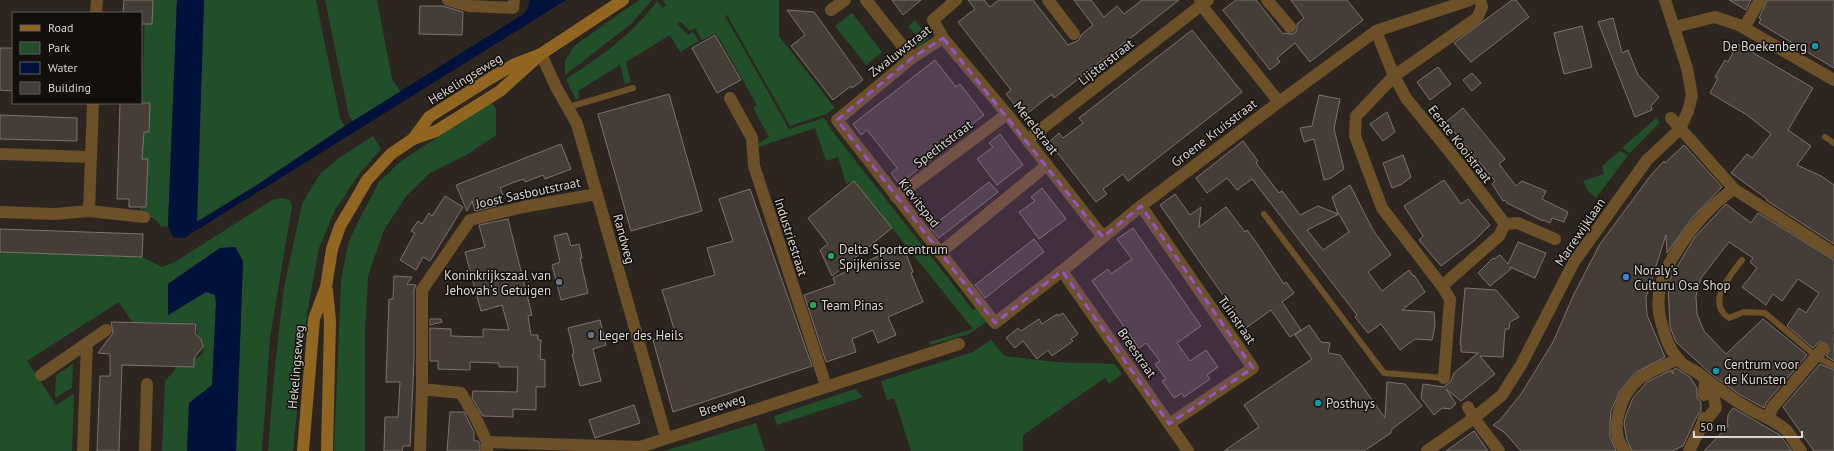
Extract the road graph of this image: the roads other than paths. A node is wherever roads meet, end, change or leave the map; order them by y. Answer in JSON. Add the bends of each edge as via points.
{"nodes":[{"id":1,"x":97,"y":0,"type":"edge"},
{"id":2,"x":448,"y":0,"type":"edge"},
{"id":3,"x":623,"y":0,"type":"edge"},
{"id":4,"x":845,"y":0,"type":"edge"},
{"id":5,"x":866,"y":0,"type":"edge"},
{"id":6,"x":956,"y":0,"type":"edge"},
{"id":7,"x":1048,"y":0,"type":"edge"},
{"id":8,"x":1267,"y":0,"type":"edge"},
{"id":9,"x":1470,"y":0,"type":"edge"},
{"id":10,"x":1480,"y":0,"type":"edge"},
{"id":11,"x":1665,"y":0,"type":"edge"},
{"id":12,"x":1760,"y":0,"type":"edge"},
{"id":13,"x":1203,"y":2,"type":"edge"},
{"id":14,"x":514,"y":4,"type":"edge"},
{"id":15,"x":831,"y":10,"type":"dead end"},
{"id":16,"x":96,"y":12,"type":"edge"},
{"id":17,"x":1290,"y":27,"type":"dead end"},
{"id":18,"x":1675,"y":27,"type":"junction"},
{"id":19,"x":1744,"y":28,"type":"junction"},
{"id":20,"x":1376,"y":31,"type":"junction"},
{"id":21,"x":1074,"y":34,"type":"dead end"},
{"id":22,"x":943,"y":38,"type":"junction"},
{"id":23,"x":541,"y":54,"type":"junction"},
{"id":24,"x":912,"y":58,"type":"junction"},
{"id":25,"x":1394,"y":76,"type":"junction"},
{"id":26,"x":1834,"y":80,"type":"edge"},
{"id":27,"x":633,"y":88,"type":"dead end"},
{"id":28,"x":730,"y":98,"type":"dead end"},
{"id":29,"x":1279,"y":102,"type":"junction"},
{"id":30,"x":93,"y":104,"type":"edge"},
{"id":31,"x":569,"y":107,"type":"junction"},
{"id":32,"x":1007,"y":114,"type":"junction"},
{"id":33,"x":1671,"y":118,"type":"dead end"},
{"id":34,"x":837,"y":120,"type":"joint"},
{"id":35,"x":1680,"y":129,"type":"junction"},
{"id":36,"x":1825,"y":137,"type":"dead end"},
{"id":37,"x":413,"y":139,"type":"junction"},
{"id":38,"x":1028,"y":140,"type":"junction"},
{"id":39,"x":1834,"y":142,"type":"edge"},
{"id":40,"x":0,"y":154,"type":"edge"},
{"id":41,"x":92,"y":157,"type":"junction"},
{"id":42,"x":1047,"y":165,"type":"junction"},
{"id":43,"x":1734,"y":189,"type":"junction"},
{"id":44,"x":597,"y":194,"type":"junction"},
{"id":45,"x":896,"y":197,"type":"junction"},
{"id":46,"x":1141,"y":206,"type":"junction"},
{"id":47,"x":89,"y":211,"type":"junction"},
{"id":48,"x":0,"y":212,"type":"edge"},
{"id":49,"x":1264,"y":214,"type":"dead end"},
{"id":50,"x":144,"y":217,"type":"dead end"},
{"id":51,"x":1504,"y":224,"type":"junction"},
{"id":52,"x":1103,"y":237,"type":"junction"},
{"id":53,"x":1555,"y":239,"type":"dead end"},
{"id":54,"x":940,"y":252,"type":"junction"},
{"id":55,"x":1834,"y":253,"type":"edge"},
{"id":56,"x":1742,"y":260,"type":"dead end"},
{"id":57,"x":1062,"y":271,"type":"junction"},
{"id":58,"x":1442,"y":286,"type":"junction"},
{"id":59,"x":326,"y":287,"type":"junction"},
{"id":60,"x":995,"y":323,"type":"joint"},
{"id":61,"x":106,"y":330,"type":"dead end"},
{"id":62,"x":88,"y":343,"type":"junction"},
{"id":63,"x":959,"y":344,"type":"dead end"},
{"id":64,"x":1820,"y":352,"type":"junction"},
{"id":65,"x":1678,"y":359,"type":"junction"},
{"id":66,"x":1834,"y":366,"type":"edge"},
{"id":67,"x":41,"y":375,"type":"dead end"},
{"id":68,"x":1444,"y":378,"type":"joint"},
{"id":69,"x":1708,"y":381,"type":"junction"},
{"id":70,"x":147,"y":384,"type":"dead end"},
{"id":71,"x":826,"y":386,"type":"junction"},
{"id":72,"x":422,"y":390,"type":"junction"},
{"id":73,"x":1704,"y":395,"type":"dead end"},
{"id":74,"x":1468,"y":407,"type":"dead end"},
{"id":75,"x":1769,"y":417,"type":"junction"},
{"id":76,"x":1474,"y":418,"type":"junction"},
{"id":77,"x":1169,"y":424,"type":"junction"},
{"id":78,"x":666,"y":438,"type":"junction"},
{"id":79,"x":487,"y":446,"type":"edge"},
{"id":80,"x":83,"y":451,"type":"edge"},
{"id":81,"x":145,"y":451,"type":"edge"},
{"id":82,"x":303,"y":451,"type":"edge"},
{"id":83,"x":327,"y":451,"type":"edge"},
{"id":84,"x":420,"y":451,"type":"edge"},
{"id":85,"x":1188,"y":451,"type":"edge"},
{"id":86,"x":1427,"y":451,"type":"edge"},
{"id":87,"x":1499,"y":451,"type":"edge"},
{"id":88,"x":1625,"y":451,"type":"edge"},
{"id":89,"x":1688,"y":451,"type":"edge"},
{"id":90,"x":1801,"y":451,"type":"edge"}],
"edges":[{"from":1,"to":16,"type":"street"},
{"from":2,"to":14,"type":"street","via":[[469,6]]},
{"from":3,"to":23,"type":"street","name":"Hekelingseweg"},
{"from":4,"to":15,"type":"street"},
{"from":5,"to":24,"type":"street"},
{"from":6,"to":22,"type":"street","name":"Zwaluwstraat","via":[[933,20]]},
{"from":7,"to":21,"type":"street"},
{"from":8,"to":17,"type":"street"},
{"from":9,"to":20,"type":"street","name":"Groene Kruisstraat"},
{"from":10,"to":25,"type":"street","via":[[1482,7],[1477,18]]},
{"from":11,"to":18,"type":"street","name":"Marrewijklaan"},
{"from":12,"to":19,"type":"street"},
{"from":13,"to":29,"type":"street"},
{"from":13,"to":38,"type":"street","name":"Lijsterstraat"},
{"from":18,"to":19,"type":"street","via":[[1715,17]]},
{"from":18,"to":35,"type":"street","name":"Marrewijklaan","via":[[1692,96]]},
{"from":19,"to":26,"type":"street"},
{"from":20,"to":25,"type":"street","name":"Eerste Kooistraat"},
{"from":20,"to":29,"type":"street","name":"Groene Kruisstraat"},
{"from":22,"to":24,"type":"street","name":"Zwaluwstraat"},
{"from":22,"to":32,"type":"street","name":"Merelstraat"},
{"from":23,"to":31,"type":"street","name":"Randweg","via":[[556,87]]},
{"from":23,"to":37,"type":"street","name":"Hekelingseweg","via":[[500,92],[436,131]]},
{"from":23,"to":37,"type":"street","name":"Hekelingseweg","via":[[515,64],[429,117]]},
{"from":24,"to":34,"type":"street","name":"Zwaluwstraat"},
{"from":25,"to":51,"type":"street","name":"Eerste Kooistraat","via":[[1406,98]]},
{"from":25,"to":58,"type":"street","via":[[1356,116],[1354,136],[1382,208]]},
{"from":27,"to":31,"type":"lane"},
{"from":28,"to":71,"type":"street","name":"Industriestraat","via":[[752,138],[754,166]]},
{"from":29,"to":46,"type":"street","name":"Groene Kruisstraat"},
{"from":30,"to":41,"type":"street"},
{"from":31,"to":44,"type":"street","name":"Randweg","via":[[577,124]]},
{"from":32,"to":38,"type":"street","name":"Merelstraat"},
{"from":32,"to":45,"type":"street","name":"Spechtstraat"},
{"from":33,"to":35,"type":"street"},
{"from":34,"to":45,"type":"street","name":"Kievitspad"},
{"from":35,"to":43,"type":"street"},
{"from":35,"to":76,"type":"street","name":"Marrewijklaan","via":[[1647,160],[1602,221],[1574,262],[1521,365],[1502,395]]},
{"from":36,"to":39,"type":"lane"},
{"from":37,"to":59,"type":"street","name":"Hekelingseweg","via":[[391,154],[367,180],[340,226],[332,249]]},
{"from":38,"to":42,"type":"street","name":"Merelstraat"},
{"from":40,"to":41,"type":"street"},
{"from":41,"to":47,"type":"street"},
{"from":42,"to":52,"type":"street","name":"Merelstraat"},
{"from":42,"to":54,"type":"street"},
{"from":43,"to":55,"type":"street"},
{"from":43,"to":65,"type":"street","via":[[1707,211],[1674,255],[1664,273],[1658,293],[1657,310],[1668,343]]},
{"from":44,"to":72,"type":"street","name":"Joost Sasboutstraat","via":[[523,207],[470,220],[422,290]]},
{"from":44,"to":78,"type":"street","name":"Randweg"},
{"from":45,"to":54,"type":"street","name":"Kievitspad"},
{"from":46,"to":52,"type":"street","name":"Groene Kruisstraat"},
{"from":46,"to":77,"type":"street","name":"Tuinstraat","via":[[1253,368]]},
{"from":47,"to":48,"type":"street","via":[[55,214]]},
{"from":47,"to":50,"type":"street"},
{"from":49,"to":68,"type":"lane","via":[[1384,373]]},
{"from":51,"to":53,"type":"street","via":[[1518,223]]},
{"from":51,"to":58,"type":"street","via":[[1499,236]]},
{"from":52,"to":57,"type":"street","name":"Groene Kruisstraat"},
{"from":54,"to":60,"type":"street","name":"Kievitspad"},
{"from":56,"to":64,"type":"lane","via":[[1721,289],[1720,308],[1724,314],[1729,318],[1744,312],[1765,313]]},
{"from":57,"to":60,"type":"street","name":"Groene Kruisstraat"},
{"from":57,"to":77,"type":"street","name":"Breestraat"},
{"from":58,"to":68,"type":"street","via":[[1450,299]]},
{"from":59,"to":82,"type":"street","name":"Hekelingseweg","via":[[314,319]]},
{"from":59,"to":83,"type":"street","name":"Hekelingseweg","via":[[330,321]]},
{"from":61,"to":62,"type":"street"},
{"from":62,"to":67,"type":"street"},
{"from":62,"to":80,"type":"street"},
{"from":63,"to":71,"type":"street","name":"Breeweg"},
{"from":64,"to":66,"type":"lane"},
{"from":64,"to":75,"type":"street","via":[[1772,408]]},
{"from":65,"to":69,"type":"street","via":[[1686,368],[1697,372]]},
{"from":65,"to":88,"type":"street","via":[[1639,379],[1623,398],[1617,424],[1618,443]]},
{"from":69,"to":73,"type":"street"},
{"from":69,"to":75,"type":"street"},
{"from":69,"to":89,"type":"street","via":[[1716,408],[1703,422]]},
{"from":70,"to":81,"type":"street"},
{"from":71,"to":78,"type":"street","name":"Breeweg"},
{"from":72,"to":79,"type":"street","via":[[461,393]]},
{"from":72,"to":84,"type":"street","name":"Joost Sasboutstraat"},
{"from":74,"to":76,"type":"street"},
{"from":75,"to":90,"type":"street","via":[[1786,431]]},
{"from":76,"to":86,"type":"street","name":"Marrewijklaan"},
{"from":76,"to":87,"type":"street"},
{"from":77,"to":85,"type":"street","name":"Breestraat"},
{"from":78,"to":79,"type":"street","name":"Breeweg","via":[[640,447]]}]}
